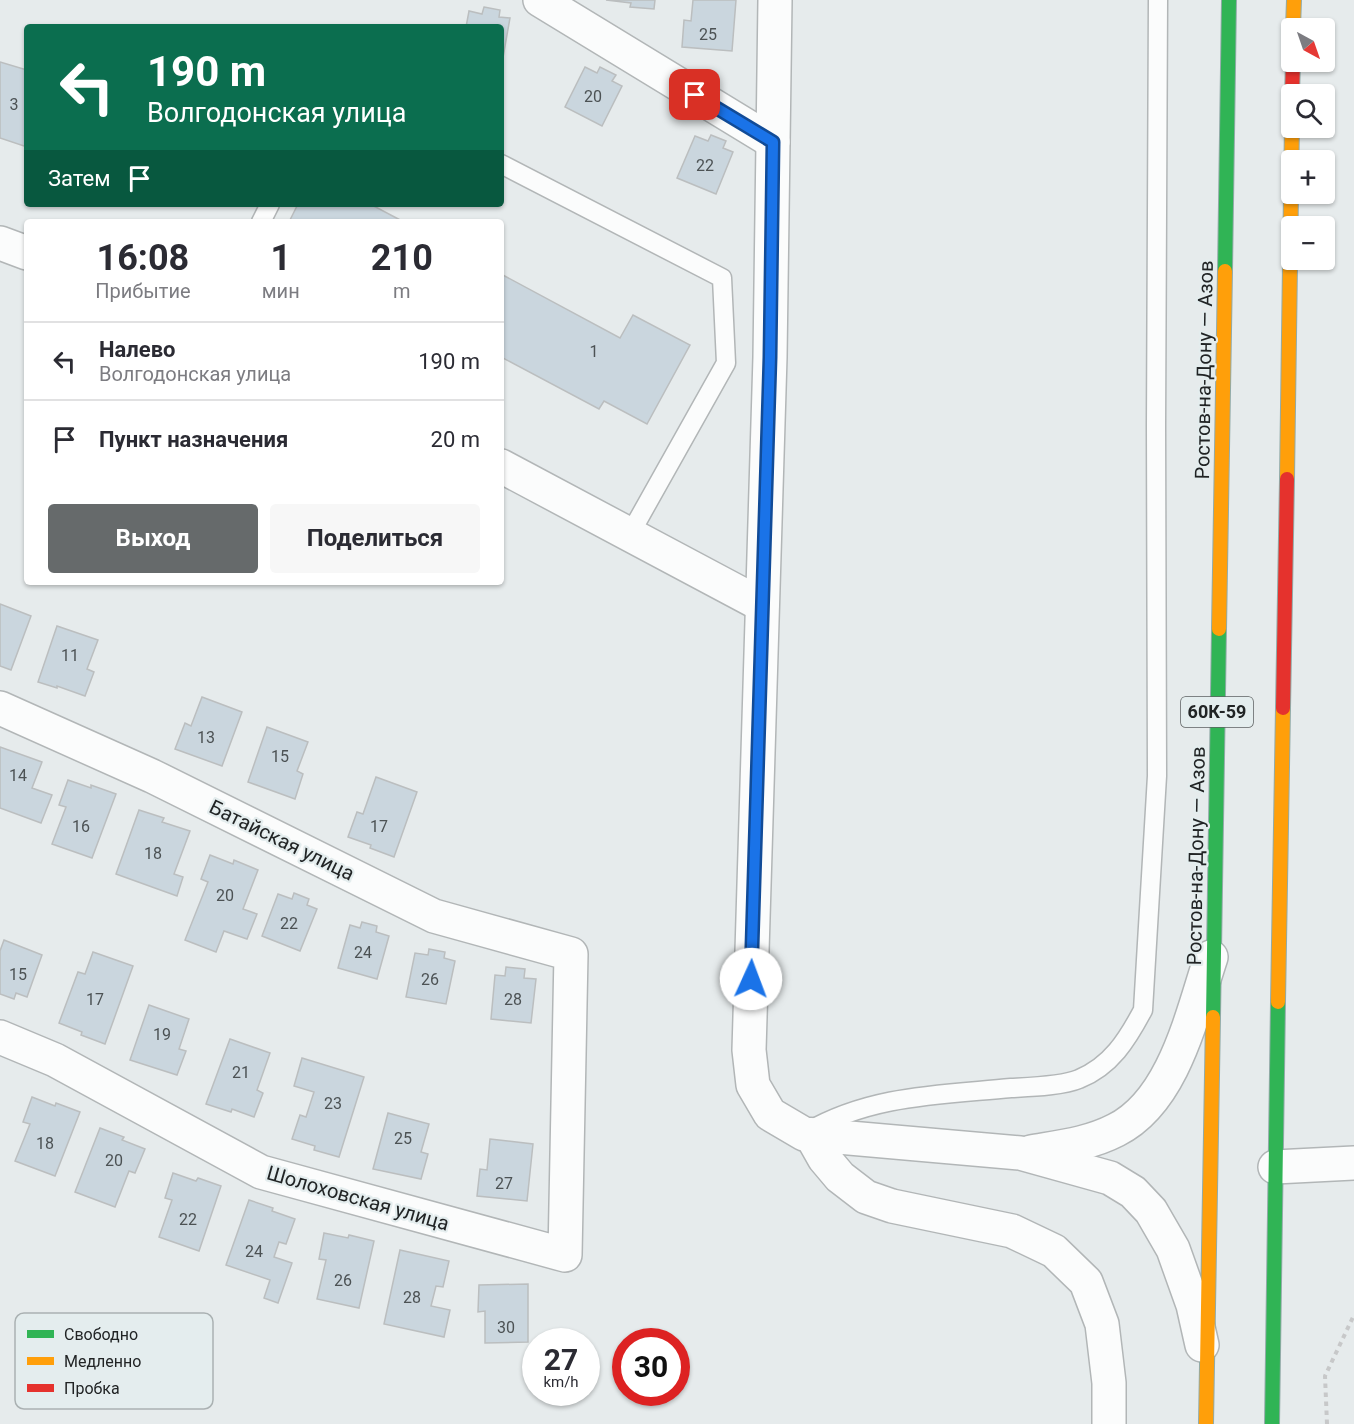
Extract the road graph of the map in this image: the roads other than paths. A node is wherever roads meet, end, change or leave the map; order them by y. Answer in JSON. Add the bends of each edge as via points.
{"nodes":[{"id":1,"x":540,"y":0,"type":"edge"},
{"id":2,"x":775,"y":0,"type":"edge"},
{"id":3,"x":1158,"y":0,"type":"edge"},
{"id":4,"x":1229,"y":0,"type":"edge"},
{"id":5,"x":1294,"y":0,"type":"edge"},
{"id":6,"x":1293,"y":18,"type":"edge"},
{"id":7,"x":1292,"y":138,"type":"edge"},
{"id":8,"x":773,"y":142,"type":"junction"},
{"id":9,"x":504,"y":166,"type":"edge"},
{"id":10,"x":0,"y":243,"type":"edge"},
{"id":11,"x":24,"y":252,"type":"edge"},
{"id":12,"x":504,"y":467,"type":"edge"},
{"id":13,"x":630,"y":534,"type":"junction"},
{"id":14,"x":762,"y":604,"type":"junction"},
{"id":15,"x":0,"y":708,"type":"edge"},
{"id":16,"x":1214,"y":952,"type":"junction"},
{"id":17,"x":0,"y":1037,"type":"edge"},
{"id":18,"x":807,"y":1134,"type":"junction"},
{"id":19,"x":1020,"y":1154,"type":"junction"},
{"id":20,"x":1354,"y":1163,"type":"edge"},
{"id":21,"x":1275,"y":1167,"type":"junction"},
{"id":22,"x":565,"y":1255,"type":"joint"},
{"id":23,"x":1207,"y":1370,"type":"junction"},
{"id":24,"x":1109,"y":1424,"type":"edge"},
{"id":25,"x":1206,"y":1424,"type":"edge"},
{"id":26,"x":1272,"y":1424,"type":"edge"}],
"edges":[{"from":1,"to":8,"type":"street"},
{"from":2,"to":8,"type":"street"},
{"from":3,"to":18,"type":"lane","via":[[1157,776],[1143,1010],[1110,1061],[1078,1080],[909,1098],[832,1118]]},
{"from":4,"to":16,"type":"main road","name":"Ростов-на-Дону — Азов","number":"60К-59"},
{"from":5,"to":6,"type":"main road"},
{"from":7,"to":21,"type":"main road","number":"60К-59"},
{"from":8,"to":14,"type":"street"},
{"from":9,"to":13,"type":"lane","via":[[722,278],[726,363]]},
{"from":10,"to":11,"type":"street"},
{"from":12,"to":13,"type":"street"},
{"from":13,"to":14,"type":"street"},
{"from":14,"to":18,"type":"street","via":[[749,1050],[753,1085],[770,1114]]},
{"from":15,"to":22,"type":"street","name":"Батайская улица","via":[[152,776],[434,916],[572,954]]},
{"from":16,"to":19,"type":"street","via":[[1170,1070],[1156,1096],[1136,1116],[1098,1138]]},
{"from":16,"to":23,"type":"main road","name":"Ростов-на-Дону — Азов","number":"60К-59"},
{"from":17,"to":22,"type":"street","name":"Шолоховская улица","via":[[55,1060],[261,1172]]},
{"from":18,"to":19,"type":"street"},
{"from":18,"to":24,"type":"street","via":[[840,1178],[866,1197],[1012,1231],[1054,1251],[1086,1282],[1102,1324]]},
{"from":19,"to":23,"type":"street","via":[[1110,1178],[1133,1192],[1151,1211],[1173,1250],[1193,1305]]},
{"from":20,"to":21,"type":"street"},
{"from":21,"to":26,"type":"main road","number":"60К-59"},
{"from":23,"to":25,"type":"main road","name":"Ростов-на-Дону — Азов","number":"60К-59"}]}
